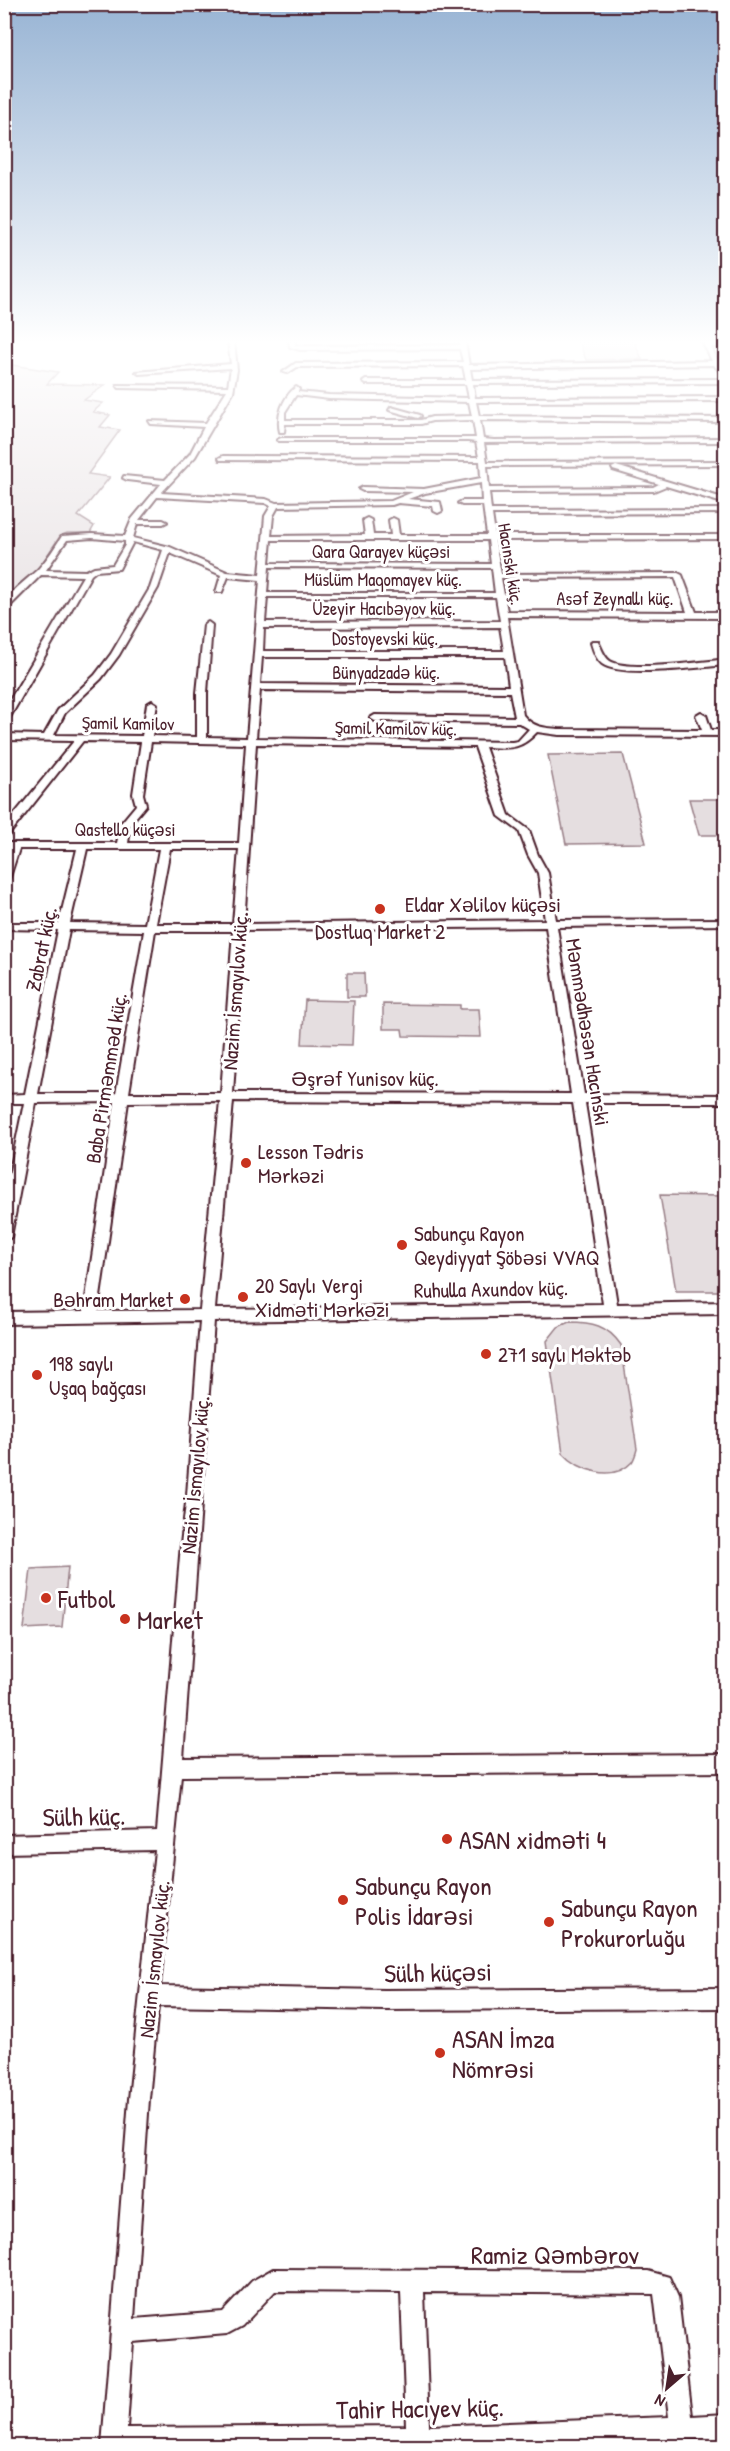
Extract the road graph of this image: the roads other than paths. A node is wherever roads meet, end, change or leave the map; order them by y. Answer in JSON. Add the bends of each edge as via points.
{"nodes":[{"id":1,"x":193,"y":455,"type":"edge"},
{"id":2,"x":482,"y":455,"type":"edge"},
{"id":3,"x":278,"y":457,"type":"junction"},
{"id":4,"x":223,"y":458,"type":"dead end"},
{"id":5,"x":483,"y":461,"type":"junction"},
{"id":6,"x":609,"y":464,"type":"junction"},
{"id":7,"x":723,"y":464,"type":"edge"},
{"id":8,"x":260,"y":468,"type":"dead end"},
{"id":9,"x":127,"y":478,"type":"dead end"},
{"id":10,"x":484,"y":480,"type":"junction"},
{"id":11,"x":168,"y":483,"type":"junction"},
{"id":12,"x":664,"y":484,"type":"junction"},
{"id":13,"x":363,"y":489,"type":"dead end"},
{"id":14,"x":485,"y":490,"type":"junction"},
{"id":15,"x":423,"y":491,"type":"junction"},
{"id":16,"x":156,"y":495,"type":"junction"},
{"id":17,"x":399,"y":501,"type":"junction"},
{"id":18,"x":726,"y":502,"type":"edge"},
{"id":19,"x":462,"y":503,"type":"dead end"},
{"id":20,"x":275,"y":505,"type":"junction"},
{"id":21,"x":487,"y":508,"type":"junction"},
{"id":22,"x":438,"y":511,"type":"dead end"},
{"id":23,"x":726,"y":512,"type":"edge"},
{"id":24,"x":367,"y":520,"type":"dead end"},
{"id":25,"x":393,"y":520,"type":"dead end"},
{"id":26,"x":134,"y":522,"type":"junction"},
{"id":27,"x":163,"y":522,"type":"dead end"},
{"id":28,"x":98,"y":526,"type":"dead end"},
{"id":29,"x":92,"y":536,"type":"junction"},
{"id":30,"x":369,"y":537,"type":"junction"},
{"id":31,"x":395,"y":537,"type":"junction"},
{"id":32,"x":492,"y":537,"type":"junction"},
{"id":33,"x":726,"y":537,"type":"edge"},
{"id":34,"x":268,"y":538,"type":"junction"},
{"id":35,"x":129,"y":539,"type":"junction"},
{"id":36,"x":167,"y":549,"type":"junction"},
{"id":37,"x":266,"y":565,"type":"junction"},
{"id":38,"x":496,"y":566,"type":"junction"},
{"id":39,"x":39,"y":572,"type":"junction"},
{"id":40,"x":88,"y":574,"type":"junction"},
{"id":41,"x":225,"y":574,"type":"junction"},
{"id":42,"x":498,"y":576,"type":"junction"},
{"id":43,"x":265,"y":578,"type":"junction"},
{"id":44,"x":219,"y":590,"type":"dead end"},
{"id":45,"x":264,"y":595,"type":"junction"},
{"id":46,"x":501,"y":595,"type":"junction"},
{"id":47,"x":4,"y":610,"type":"edge"},
{"id":48,"x":504,"y":614,"type":"junction"},
{"id":49,"x":692,"y":614,"type":"junction"},
{"id":50,"x":726,"y":615,"type":"edge"},
{"id":51,"x":505,"y":624,"type":"junction"},
{"id":52,"x":208,"y":625,"type":"dead end"},
{"id":53,"x":262,"y":625,"type":"junction"},
{"id":54,"x":595,"y":644,"type":"dead end"},
{"id":55,"x":259,"y":654,"type":"junction"},
{"id":56,"x":510,"y":654,"type":"junction"},
{"id":57,"x":726,"y":662,"type":"edge"},
{"id":58,"x":256,"y":687,"type":"junction"},
{"id":59,"x":515,"y":689,"type":"junction"},
{"id":60,"x":153,"y":704,"type":"dead end"},
{"id":61,"x":701,"y":715,"type":"dead end"},
{"id":62,"x":4,"y":718,"type":"edge"},
{"id":63,"x":375,"y":718,"type":"dead end"},
{"id":64,"x":521,"y":720,"type":"junction"},
{"id":65,"x":535,"y":729,"type":"junction"},
{"id":66,"x":726,"y":733,"type":"edge"},
{"id":67,"x":708,"y":734,"type":"junction"},
{"id":68,"x":4,"y":737,"type":"edge"},
{"id":69,"x":48,"y":738,"type":"junction"},
{"id":70,"x":81,"y":738,"type":"junction"},
{"id":71,"x":148,"y":740,"type":"junction"},
{"id":72,"x":202,"y":740,"type":"junction"},
{"id":73,"x":251,"y":742,"type":"junction"},
{"id":74,"x":479,"y":745,"type":"junction"},
{"id":75,"x":4,"y":834,"type":"edge"},
{"id":76,"x":10,"y":846,"type":"edge"},
{"id":77,"x":83,"y":846,"type":"junction"},
{"id":78,"x":122,"y":846,"type":"junction"},
{"id":79,"x":165,"y":846,"type":"junction"},
{"id":80,"x":245,"y":846,"type":"junction"},
{"id":81,"x":4,"y":880,"type":"edge"},
{"id":82,"x":726,"y":922,"type":"edge"},
{"id":83,"x":551,"y":923,"type":"junction"},
{"id":84,"x":4,"y":926,"type":"edge"},
{"id":85,"x":240,"y":926,"type":"junction"},
{"id":86,"x":64,"y":927,"type":"junction"},
{"id":87,"x":149,"y":928,"type":"junction"},
{"id":88,"x":227,"y":1097,"type":"junction"},
{"id":89,"x":121,"y":1098,"type":"junction"},
{"id":90,"x":4,"y":1099,"type":"edge"},
{"id":91,"x":578,"y":1099,"type":"junction"},
{"id":92,"x":726,"y":1099,"type":"edge"},
{"id":93,"x":30,"y":1100,"type":"junction"},
{"id":94,"x":4,"y":1237,"type":"edge"},
{"id":95,"x":611,"y":1308,"type":"junction"},
{"id":96,"x":726,"y":1308,"type":"edge"},
{"id":97,"x":207,"y":1316,"type":"junction"},
{"id":98,"x":90,"y":1317,"type":"junction"},
{"id":99,"x":4,"y":1318,"type":"edge"},
{"id":100,"x":726,"y":1763,"type":"edge"},
{"id":101,"x":173,"y":1767,"type":"junction"},
{"id":102,"x":166,"y":1840,"type":"junction"},
{"id":103,"x":4,"y":1844,"type":"edge"},
{"id":104,"x":151,"y":1996,"type":"junction"},
{"id":105,"x":726,"y":1998,"type":"edge"},
{"id":106,"x":412,"y":2282,"type":"junction"},
{"id":107,"x":123,"y":2331,"type":"junction"},
{"id":108,"x":726,"y":2426,"type":"edge"},
{"id":109,"x":682,"y":2428,"type":"junction"},
{"id":110,"x":418,"y":2438,"type":"junction"},
{"id":111,"x":115,"y":2443,"type":"edge"}],
"edges":[{"from":1,"to":11,"type":"street"},
{"from":2,"to":5,"type":"street","name":"Hacınski küç."},
{"from":3,"to":4,"type":"street"},
{"from":3,"to":5,"type":"street"},
{"from":3,"to":8,"type":"street"},
{"from":5,"to":6,"type":"street"},
{"from":5,"to":10,"type":"street","name":"Hacınski küç."},
{"from":6,"to":7,"type":"street"},
{"from":6,"to":12,"type":"street"},
{"from":9,"to":11,"type":"street"},
{"from":10,"to":14,"type":"street","name":"Hacınski küç."},
{"from":10,"to":15,"type":"street"},
{"from":11,"to":16,"type":"street"},
{"from":12,"to":14,"type":"street","via":[[654,489]]},
{"from":12,"to":18,"type":"street"},
{"from":13,"to":15,"type":"street"},
{"from":14,"to":21,"type":"street","name":"Hacınski küç."},
{"from":15,"to":17,"type":"street"},
{"from":16,"to":20,"type":"street","via":[[266,501]]},
{"from":16,"to":26,"type":"street"},
{"from":17,"to":20,"type":"street","via":[[327,500]]},
{"from":17,"to":22,"type":"street","via":[[437,504]]},
{"from":19,"to":21,"type":"street"},
{"from":20,"to":34,"type":"street","name":"Nazim İsmayılov küç.","via":[[269,516]]},
{"from":21,"to":23,"type":"street"},
{"from":21,"to":32,"type":"street","name":"Hacınski küç."},
{"from":24,"to":30,"type":"street"},
{"from":25,"to":31,"type":"street"},
{"from":26,"to":27,"type":"street"},
{"from":26,"to":35,"type":"street"},
{"from":28,"to":29,"type":"street"},
{"from":29,"to":35,"type":"street"},
{"from":29,"to":39,"type":"street","via":[[65,538]]},
{"from":30,"to":31,"type":"street"},
{"from":30,"to":34,"type":"street"},
{"from":31,"to":32,"type":"street"},
{"from":32,"to":33,"type":"street"},
{"from":32,"to":38,"type":"street","name":"Hacınski küç."},
{"from":34,"to":37,"type":"street","name":"Nazim İsmayılov küç."},
{"from":35,"to":36,"type":"street"},
{"from":35,"to":40,"type":"street","via":[[116,567],[94,569]]},
{"from":36,"to":41,"type":"street"},
{"from":36,"to":69,"type":"street","via":[[154,588],[115,655],[61,712]]},
{"from":37,"to":38,"type":"street","name":"Qara Qarayev küçəsi"},
{"from":37,"to":43,"type":"street","name":"Nazim İsmayılov küç."},
{"from":38,"to":42,"type":"street","name":"Hacınski küç."},
{"from":39,"to":40,"type":"street"},
{"from":39,"to":47,"type":"street"},
{"from":40,"to":62,"type":"street"},
{"from":41,"to":43,"type":"street"},
{"from":41,"to":44,"type":"street"},
{"from":42,"to":46,"type":"street","name":"Hacınski küç."},
{"from":42,"to":49,"type":"street","via":[[682,574]]},
{"from":43,"to":45,"type":"street","name":"Nazim İsmayılov küç."},
{"from":45,"to":46,"type":"street","name":"Müslüm Maqomayev küç."},
{"from":45,"to":53,"type":"street","name":"Nazim İsmayılov küç."},
{"from":46,"to":48,"type":"street","name":"Hacınski küç."},
{"from":48,"to":49,"type":"street","name":"Asəf Zeynallı küç."},
{"from":48,"to":51,"type":"street","name":"Hacınski küç."},
{"from":49,"to":50,"type":"street","name":"Asəf Zeynallı küç."},
{"from":51,"to":53,"type":"street","name":"Üzeyir Hacıbəyov küç."},
{"from":51,"to":56,"type":"street","name":"Hacınski küç."},
{"from":52,"to":72,"type":"street"},
{"from":53,"to":55,"type":"street","name":"Nazim İsmayılov küç."},
{"from":54,"to":57,"type":"street","via":[[602,659],[614,666]]},
{"from":55,"to":56,"type":"street","name":"Dostoyevski küç."},
{"from":55,"to":58,"type":"street","name":"Nazim İsmayılov küç."},
{"from":56,"to":59,"type":"street","name":"Hacınski küç."},
{"from":58,"to":59,"type":"street","name":"Bünyadzadə küç."},
{"from":58,"to":73,"type":"street","name":"Nazim İsmayılov küç."},
{"from":59,"to":64,"type":"street","name":"Hacınski küç."},
{"from":60,"to":71,"type":"street"},
{"from":61,"to":67,"type":"street"},
{"from":63,"to":64,"type":"street"},
{"from":64,"to":65,"type":"street"},
{"from":65,"to":67,"type":"street"},
{"from":65,"to":74,"type":"street","name":"Şamil Kamilov küç.","via":[[518,745]]},
{"from":66,"to":67,"type":"street"},
{"from":68,"to":69,"type":"street","name":"Şamil Kamilov"},
{"from":69,"to":70,"type":"street","name":"Şamil Kamilov"},
{"from":70,"to":71,"type":"street","name":"Şamil Kamilov"},
{"from":70,"to":75,"type":"street"},
{"from":71,"to":72,"type":"street","name":"Şamil Kamilov"},
{"from":71,"to":78,"type":"street","via":[[138,794],[141,806],[126,822]]},
{"from":72,"to":73,"type":"street","name":"Şamil Kamilov"},
{"from":73,"to":74,"type":"street","name":"Şamil Kamilov küç."},
{"from":73,"to":80,"type":"street","name":"Nazim İsmayılov küç."},
{"from":74,"to":83,"type":"street","name":"Məmmədhəsən Hacınski","via":[[504,816],[524,830],[543,873]]},
{"from":76,"to":77,"type":"street","name":"Qastello küçəsi"},
{"from":76,"to":81,"type":"street"},
{"from":77,"to":78,"type":"street","name":"Qastello küçəsi"},
{"from":77,"to":86,"type":"street","name":"Zabrat küç."},
{"from":78,"to":79,"type":"street","name":"Qastello küçəsi"},
{"from":79,"to":80,"type":"street","name":"Qastello küçəsi"},
{"from":79,"to":87,"type":"street","name":"Baba Pirməmməd küç."},
{"from":80,"to":85,"type":"street","name":"Nazim İsmayılov küç."},
{"from":82,"to":83,"type":"street","name":"Eldar Xəlilov küçəsi"},
{"from":83,"to":85,"type":"street","name":"Eldar Xəlilov küçəsi"},
{"from":83,"to":91,"type":"street","name":"Məmmədhəsən Hacınski"},
{"from":84,"to":86,"type":"street","name":"Eldar Xəlilov küçəsi"},
{"from":85,"to":87,"type":"street","name":"Eldar Xəlilov küçəsi"},
{"from":85,"to":88,"type":"street","name":"Nazim İsmayılov küç."},
{"from":86,"to":87,"type":"street","name":"Eldar Xəlilov küçəsi"},
{"from":86,"to":93,"type":"street","name":"Zabrat küç."},
{"from":87,"to":89,"type":"street","name":"Baba Pirməmməd küç."},
{"from":88,"to":89,"type":"street","name":"Əşrəf Yunisov küç."},
{"from":88,"to":91,"type":"street","name":"Əşrəf Yunisov küç."},
{"from":88,"to":97,"type":"street","name":"Nazim İsmayılov küç."},
{"from":89,"to":93,"type":"street","name":"Əşrəf Yunisov küç."},
{"from":89,"to":98,"type":"street","name":"Baba Pirməmməd küç."},
{"from":90,"to":93,"type":"street","name":"Əşrəf Yunisov küç."},
{"from":91,"to":92,"type":"street","name":"Əşrəf Yunisov küç."},
{"from":91,"to":95,"type":"street","name":"Məmmədhəsən Hacınski"},
{"from":93,"to":94,"type":"street","name":"Zabrat küç."},
{"from":95,"to":96,"type":"street","name":"Ruhulla Axundov küç."},
{"from":95,"to":97,"type":"street","name":"Ruhulla Axundov küç."},
{"from":97,"to":98,"type":"street","name":"Ruhulla Axundov küç."},
{"from":97,"to":101,"type":"street","name":"Nazim İsmayılov küç."},
{"from":98,"to":99,"type":"street","name":"Ruhulla Axundov küç."},
{"from":100,"to":101,"type":"street"},
{"from":101,"to":102,"type":"street","name":"Nazim İsmayılov küç."},
{"from":102,"to":103,"type":"street","name":"Sülh küç."},
{"from":102,"to":104,"type":"street","name":"Nazim İsmayılov küç."},
{"from":104,"to":105,"type":"street","name":"Sülh küçəsi","via":[[384,2000]]},
{"from":104,"to":107,"type":"street","name":"Nazim İsmayılov küç.","via":[[139,2099]]},
{"from":106,"to":107,"type":"street","name":"Ramiz Qəmbərov","via":[[273,2280],[260,2286],[227,2323]]},
{"from":106,"to":109,"type":"street","name":"Ramiz Qəmbərov","via":[[661,2285],[667,2296]]},
{"from":106,"to":110,"type":"street"},
{"from":107,"to":111,"type":"street","name":"Nazim İsmayılov küç."},
{"from":108,"to":109,"type":"street","name":"Tahir Hacıyev küç."},
{"from":109,"to":110,"type":"street","name":"Tahir Hacıyev küç."},
{"from":110,"to":111,"type":"street","name":"Tahir Hacıyev küç."}]}
